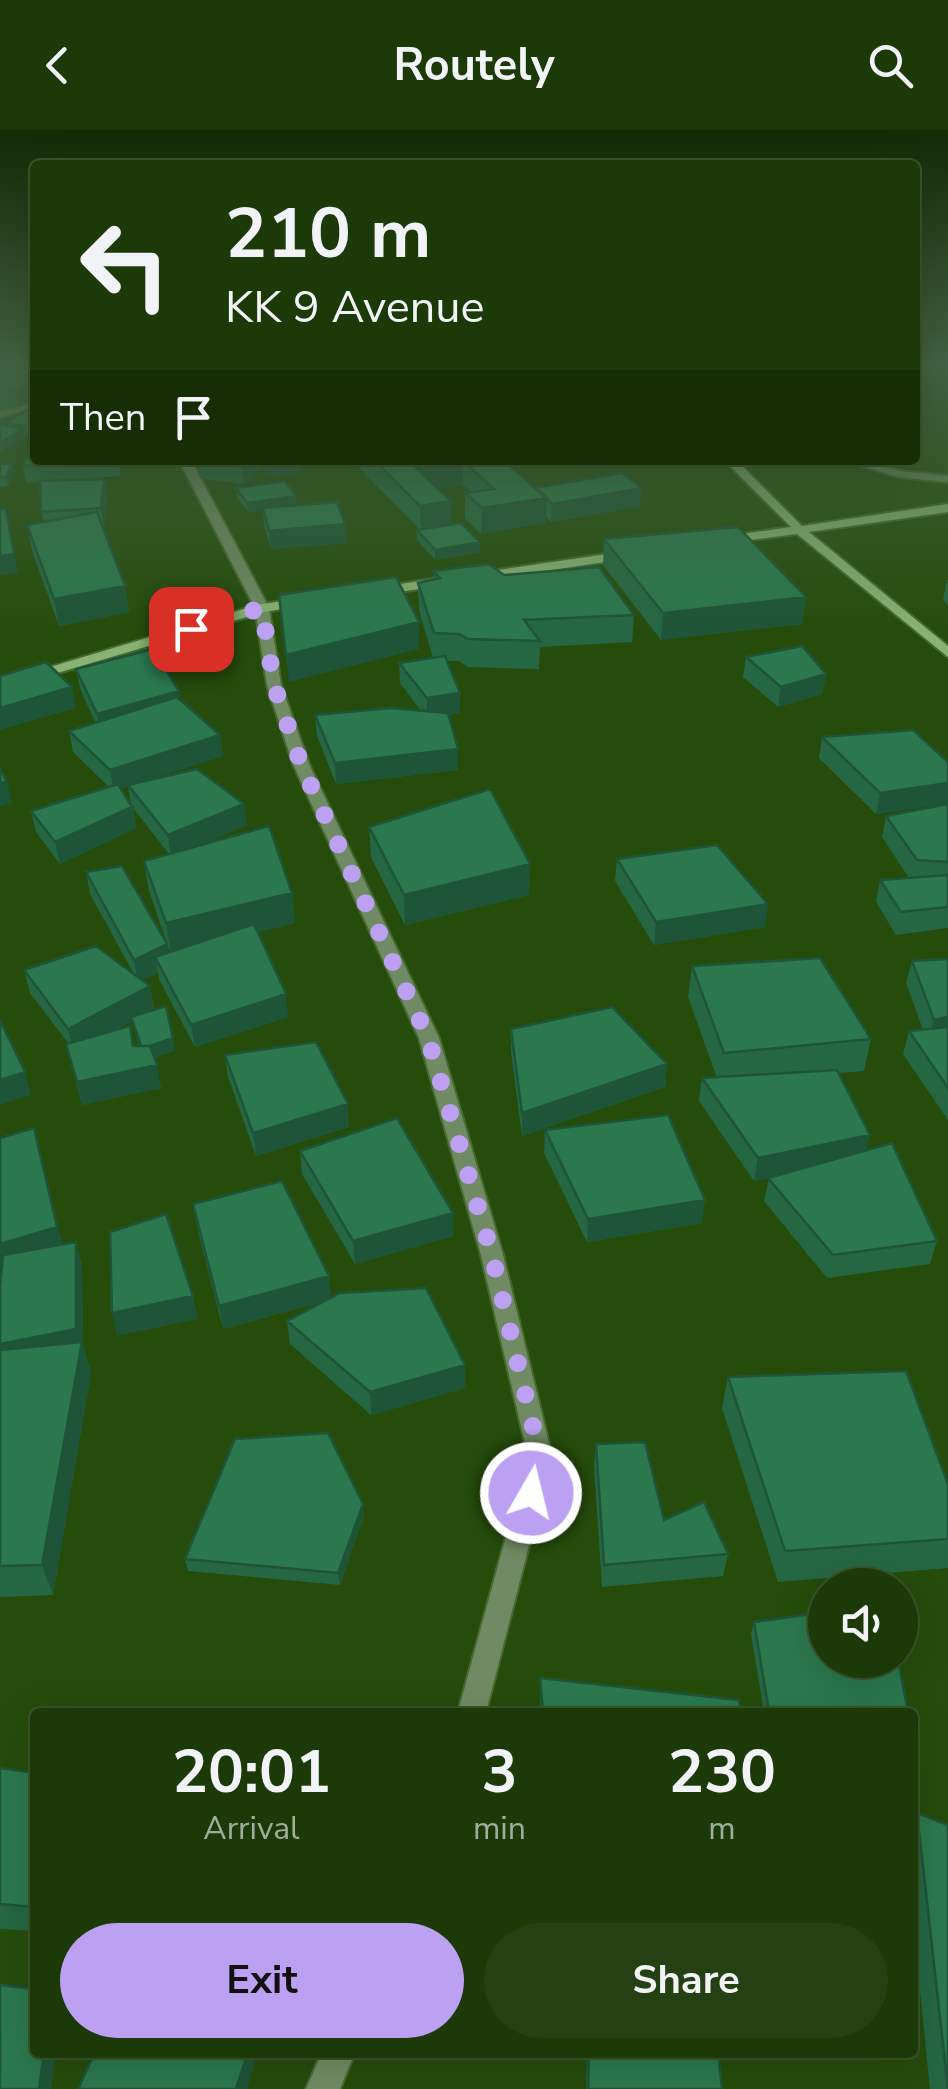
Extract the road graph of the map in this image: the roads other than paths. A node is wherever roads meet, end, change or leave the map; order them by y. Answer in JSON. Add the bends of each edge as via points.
{"nodes":[{"id":1,"x":187,"y":465,"type":"edge"},
{"id":2,"x":735,"y":465,"type":"edge"},
{"id":3,"x":868,"y":465,"type":"edge"},
{"id":4,"x":948,"y":479,"type":"edge"},
{"id":5,"x":948,"y":508,"type":"edge"},
{"id":6,"x":800,"y":530,"type":"junction"},
{"id":7,"x":704,"y":544,"type":"edge"},
{"id":8,"x":646,"y":552,"type":"edge"},
{"id":9,"x":358,"y":594,"type":"edge"},
{"id":10,"x":319,"y":600,"type":"edge"},
{"id":11,"x":262,"y":608,"type":"junction"},
{"id":12,"x":948,"y":653,"type":"edge"},
{"id":13,"x":0,"y":686,"type":"edge"},
{"id":14,"x":473,"y":1708,"type":"edge"},
{"id":15,"x":337,"y":2058,"type":"edge"},
{"id":16,"x":324,"y":2089,"type":"edge"}],
"edges":[{"from":1,"to":11,"type":"street"},
{"from":2,"to":6,"type":"main road"},
{"from":3,"to":4,"type":"street"},
{"from":5,"to":6,"type":"main road"},
{"from":6,"to":7,"type":"main road"},
{"from":6,"to":12,"type":"main road"},
{"from":8,"to":9,"type":"main road"},
{"from":10,"to":11,"type":"main road"},
{"from":11,"to":13,"type":"main road"},
{"from":11,"to":14,"type":"street","via":[[274,685],[301,764],[428,1038],[492,1255],[540,1456]]},
{"from":15,"to":16,"type":"street"}]}
